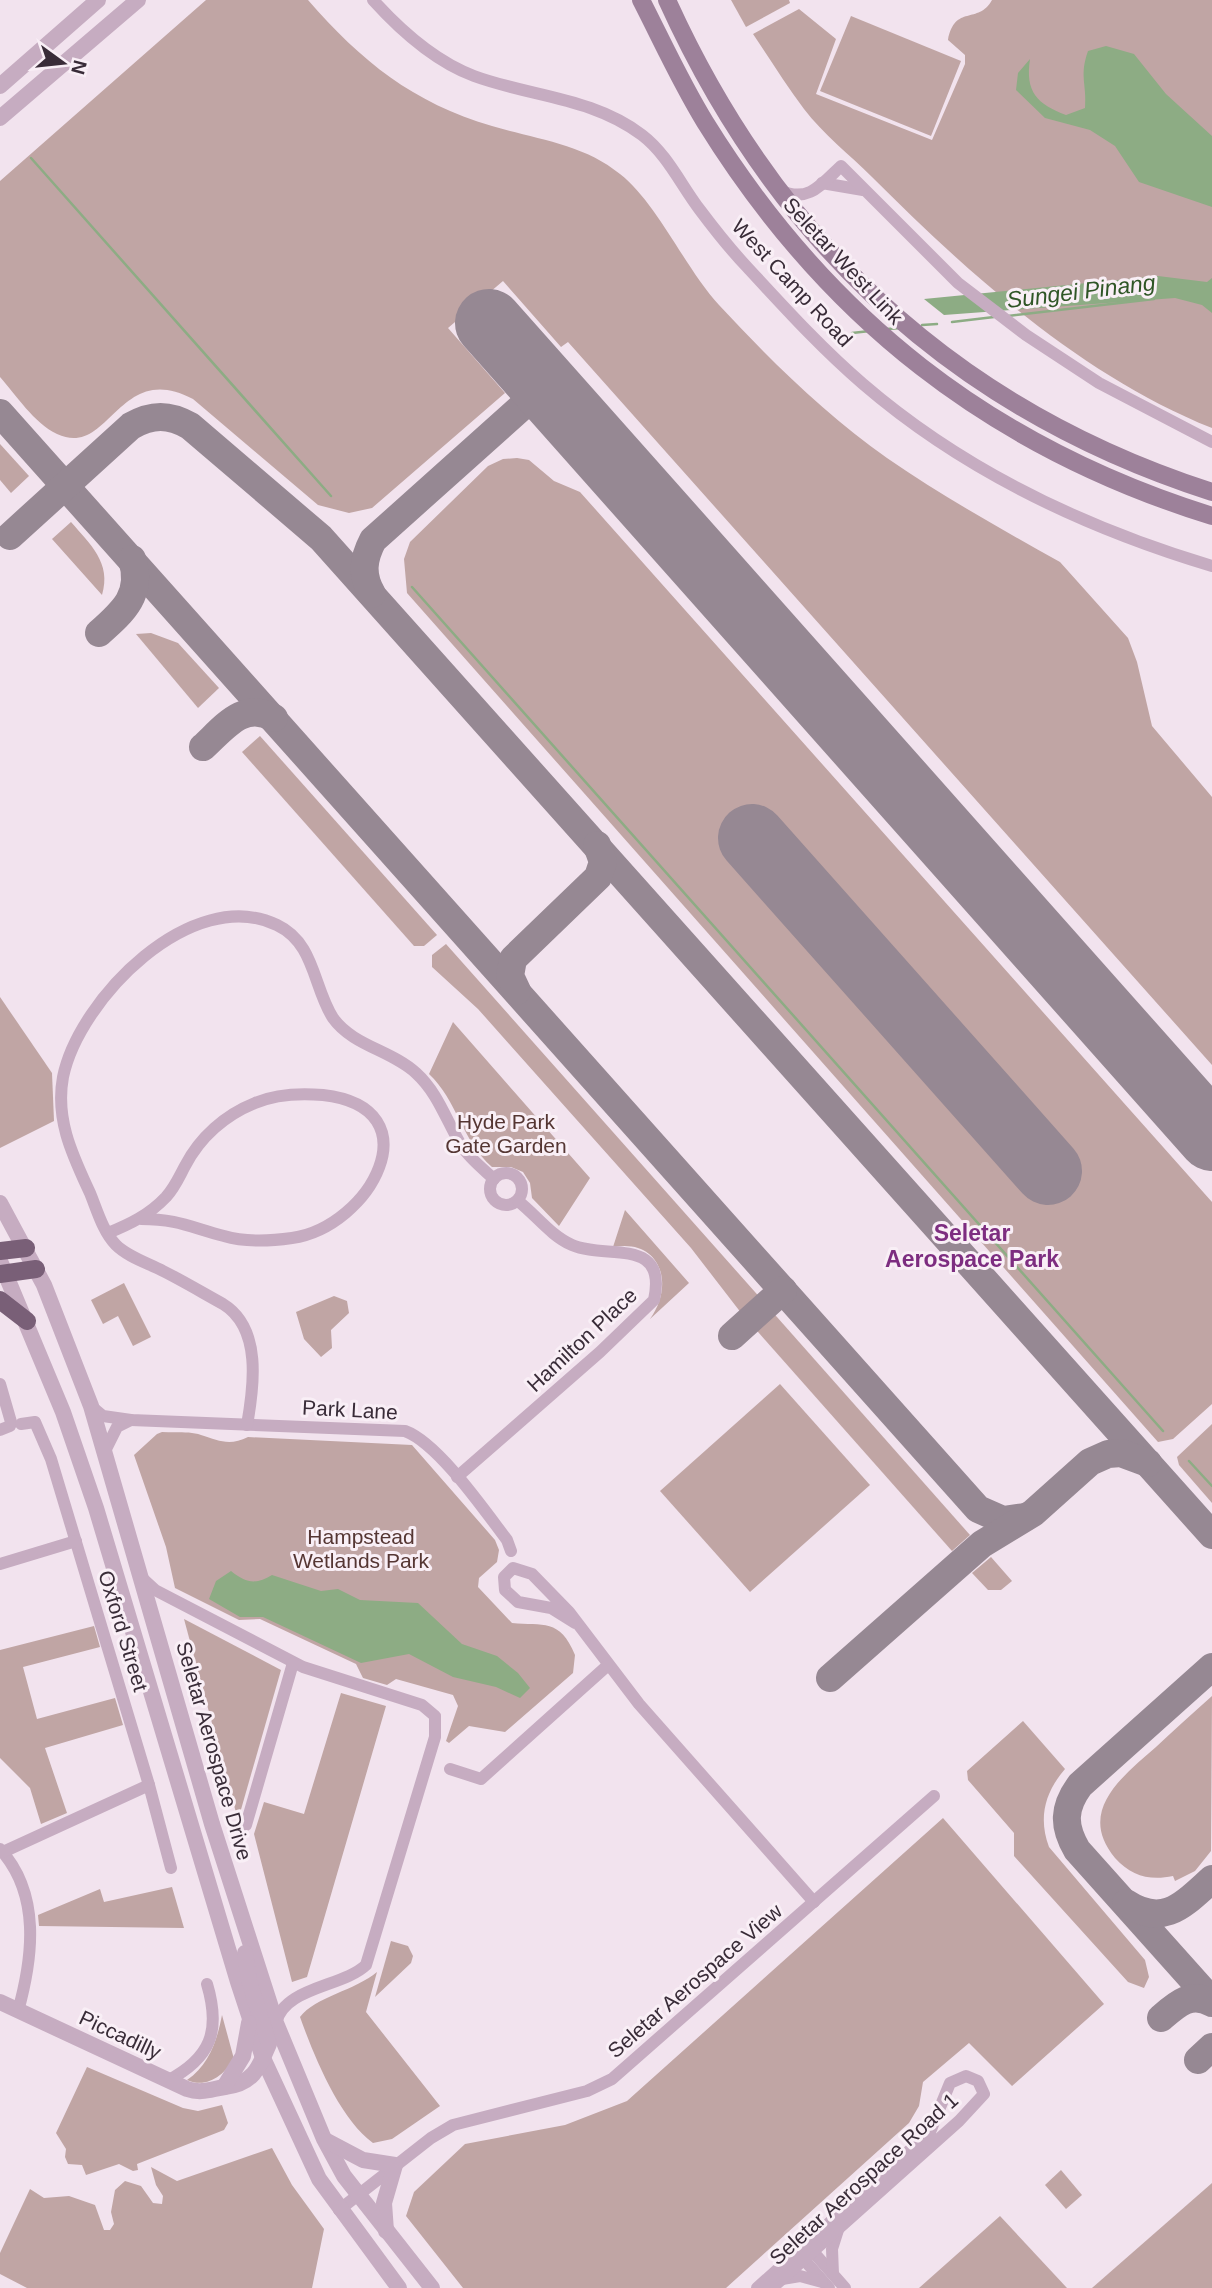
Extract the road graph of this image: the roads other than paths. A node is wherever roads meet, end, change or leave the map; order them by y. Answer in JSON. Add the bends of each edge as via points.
{"nodes":[{"id":1,"x":98,"y":0,"type":"edge"},
{"id":2,"x":138,"y":0,"type":"edge"},
{"id":3,"x":373,"y":0,"type":"edge"},
{"id":4,"x":641,"y":0,"type":"edge"},
{"id":5,"x":667,"y":0,"type":"edge"},
{"id":6,"x":0,"y":86,"type":"edge"},
{"id":7,"x":0,"y":118,"type":"edge"},
{"id":8,"x":819,"y":187,"type":"junction"},
{"id":9,"x":778,"y":189,"type":"junction"},
{"id":10,"x":864,"y":190,"type":"junction"},
{"id":11,"x":807,"y":227,"type":"junction"},
{"id":12,"x":1212,"y":442,"type":"edge"},
{"id":13,"x":1212,"y":492,"type":"edge"},
{"id":14,"x":1212,"y":516,"type":"edge"},
{"id":15,"x":1212,"y":566,"type":"edge"},
{"id":16,"x":494,"y":1179,"type":"junction"},
{"id":17,"x":165,"y":1198,"type":"junction"},
{"id":18,"x":518,"y":1201,"type":"junction"},
{"id":19,"x":0,"y":1203,"type":"edge"},
{"id":20,"x":141,"y":1219,"type":"junction"},
{"id":21,"x":170,"y":1219,"type":"junction"},
{"id":22,"x":108,"y":1233,"type":"junction"},
{"id":23,"x":26,"y":1248,"type":"junction"},
{"id":24,"x":0,"y":1251,"type":"edge"},
{"id":25,"x":2,"y":1269,"type":"edge"},
{"id":26,"x":36,"y":1269,"type":"junction"},
{"id":27,"x":0,"y":1300,"type":"edge"},
{"id":28,"x":27,"y":1321,"type":"junction"},
{"id":29,"x":0,"y":1384,"type":"edge"},
{"id":30,"x":90,"y":1406,"type":"junction"},
{"id":31,"x":131,"y":1420,"type":"junction"},
{"id":32,"x":21,"y":1424,"type":"dead end"},
{"id":33,"x":247,"y":1425,"type":"junction"},
{"id":34,"x":0,"y":1430,"type":"edge"},
{"id":35,"x":104,"y":1453,"type":"junction"},
{"id":36,"x":457,"y":1477,"type":"junction"},
{"id":37,"x":76,"y":1541,"type":"junction"},
{"id":38,"x":511,"y":1551,"type":"dead end"},
{"id":39,"x":0,"y":1564,"type":"edge"},
{"id":40,"x":143,"y":1579,"type":"junction"},
{"id":41,"x":575,"y":1623,"type":"junction"},
{"id":42,"x":293,"y":1663,"type":"junction"},
{"id":43,"x":607,"y":1666,"type":"junction"},
{"id":44,"x":450,"y":1769,"type":"dead end"},
{"id":45,"x":149,"y":1785,"type":"junction"},
{"id":46,"x":934,"y":1796,"type":"dead end"},
{"id":47,"x":246,"y":1825,"type":"dead end"},
{"id":48,"x":1,"y":1850,"type":"edge"},
{"id":49,"x":171,"y":1868,"type":"dead end"},
{"id":50,"x":814,"y":1902,"type":"junction"},
{"id":51,"x":243,"y":1923,"type":"junction"},
{"id":52,"x":207,"y":1984,"type":"dead end"},
{"id":53,"x":0,"y":2002,"type":"edge"},
{"id":54,"x":18,"y":2011,"type":"junction"},
{"id":55,"x":250,"y":2021,"type":"junction"},
{"id":56,"x":276,"y":2023,"type":"junction"},
{"id":57,"x":263,"y":2058,"type":"junction"},
{"id":58,"x":167,"y":2081,"type":"junction"},
{"id":59,"x":224,"y":2087,"type":"junction"},
{"id":60,"x":324,"y":2139,"type":"junction"},
{"id":61,"x":395,"y":2165,"type":"junction"},
{"id":62,"x":896,"y":2170,"type":"junction"},
{"id":63,"x":358,"y":2195,"type":"junction"},
{"id":64,"x":339,"y":2210,"type":"junction"},
{"id":65,"x":840,"y":2227,"type":"junction"},
{"id":66,"x":386,"y":2232,"type":"junction"},
{"id":67,"x":804,"y":2251,"type":"junction"},
{"id":68,"x":829,"y":2282,"type":"edge"},
{"id":69,"x":777,"y":2284,"type":"edge"},
{"id":70,"x":399,"y":2288,"type":"edge"},
{"id":71,"x":432,"y":2288,"type":"edge"},
{"id":72,"x":757,"y":2288,"type":"edge"},
{"id":73,"x":845,"y":2288,"type":"edge"}],
"edges":[{"from":1,"to":6,"type":"street"},
{"from":2,"to":7,"type":"street"},
{"from":3,"to":15,"type":"street","name":"West Camp Road","via":[[442,61],[473,75],[598,110],[644,136],[699,210],[799,323],[863,384],[933,436],[996,477],[1083,521]]},
{"from":4,"to":14,"type":"main road","name":"Seletar West Link","via":[[705,121],[755,197],[794,246],[885,341],[940,384],[1070,461],[1166,502]]},
{"from":5,"to":9,"type":"main road","name":"Seletar West Link","via":[[718,104]]},
{"from":8,"to":9,"type":"street","via":[[799,196]]},
{"from":8,"to":10,"type":"street"},
{"from":8,"to":10,"type":"street","via":[[841,166]]},
{"from":8,"to":11,"type":"street","via":[[807,209]]},
{"from":9,"to":11,"type":"main road","name":"Seletar West Link"},
{"from":10,"to":12,"type":"street","via":[[958,283],[1026,335],[1138,405]]},
{"from":11,"to":13,"type":"main road","name":"Seletar West Link","via":[[883,306],[932,348],[1009,402],[1131,464]]},
{"from":16,"to":18,"type":"street","name":"Hamilton Place","via":[[490,1190],[494,1200],[503,1206]]},
{"from":16,"to":18,"type":"street","name":"Hamilton Place","via":[[508,1173],[517,1178],[522,1192]]},
{"from":16,"to":22,"type":"street","via":[[462,1146],[434,1094],[416,1073],[387,1052],[354,1037],[334,1019],[310,960],[293,937],[258,918],[220,916],[164,941],[130,971],[90,1018],[69,1057],[63,1078],[62,1124]]},
{"from":17,"to":20,"type":"street"},
{"from":17,"to":21,"type":"street","via":[[163,1211]]},
{"from":17,"to":21,"type":"street","via":[[215,1127],[268,1098],[293,1094],[340,1097],[360,1104],[381,1129],[384,1159],[369,1190],[319,1230],[292,1238],[240,1239]]},
{"from":18,"to":36,"type":"street","name":"Hamilton Place","via":[[557,1237],[573,1245],[638,1255],[651,1265],[656,1290],[647,1309]]},
{"from":19,"to":23,"type":"street","name":"Seletar Aerospace Drive"},
{"from":20,"to":21,"type":"street"},
{"from":20,"to":22,"type":"street"},
{"from":22,"to":33,"type":"street","via":[[125,1252],[223,1304],[237,1317],[245,1331],[253,1371]]},
{"from":23,"to":24,"type":"main road"},
{"from":23,"to":26,"type":"street","name":"Seletar Aerospace Drive"},
{"from":25,"to":26,"type":"main road"},
{"from":25,"to":28,"type":"street","name":"Seletar Aerospace Drive"},
{"from":26,"to":30,"type":"street","name":"Seletar Aerospace Drive"},
{"from":27,"to":28,"type":"main road"},
{"from":28,"to":55,"type":"street","name":"Seletar Aerospace Drive","via":[[96,1508]]},
{"from":29,"to":34,"type":"street","via":[[11,1422]]},
{"from":30,"to":31,"type":"street","name":"Park Lane","via":[[103,1416]]},
{"from":30,"to":35,"type":"street","name":"Seletar Aerospace Drive"},
{"from":31,"to":33,"type":"street","name":"Park Lane"},
{"from":31,"to":35,"type":"street","via":[[117,1427]]},
{"from":32,"to":37,"type":"street","name":"Oxford Street","via":[[35,1422],[39,1426]]},
{"from":33,"to":36,"type":"street","name":"Park Lane","via":[[394,1430],[418,1437]]},
{"from":35,"to":40,"type":"street","name":"Seletar Aerospace Drive"},
{"from":36,"to":38,"type":"street","name":"Park Lane","via":[[508,1540]]},
{"from":37,"to":39,"type":"street"},
{"from":37,"to":45,"type":"street","name":"Oxford Street"},
{"from":40,"to":42,"type":"street","via":[[155,1590]]},
{"from":40,"to":51,"type":"street","name":"Seletar Aerospace Drive"},
{"from":41,"to":41,"type":"street","name":"Seletar Aerospace View","via":[[551,1608],[518,1602],[505,1590],[504,1577],[513,1568],[532,1574]]},
{"from":41,"to":43,"type":"street","name":"Seletar Aerospace View"},
{"from":42,"to":47,"type":"street"},
{"from":42,"to":56,"type":"street","via":[[428,1708],[436,1723],[366,1965],[299,1997],[281,2011]]},
{"from":43,"to":44,"type":"street","via":[[481,1779]]},
{"from":43,"to":50,"type":"street","name":"Seletar Aerospace View"},
{"from":45,"to":48,"type":"street"},
{"from":45,"to":49,"type":"street","name":"Oxford Street"},
{"from":46,"to":50,"type":"street","name":"Seletar Aerospace View"},
{"from":48,"to":54,"type":"street","via":[[27,1897],[28,1977]]},
{"from":50,"to":61,"type":"street","name":"Seletar Aerospace View","via":[[612,2079],[587,2091],[453,2124]]},
{"from":51,"to":56,"type":"street","name":"Seletar Aerospace Drive"},
{"from":51,"to":57,"type":"street","via":[[249,1981],[269,2037]]},
{"from":52,"to":58,"type":"street","via":[[215,2015],[207,2047],[193,2066]]},
{"from":53,"to":54,"type":"street","name":"Piccadilly"},
{"from":54,"to":58,"type":"street","name":"Piccadilly"},
{"from":55,"to":57,"type":"street","name":"Seletar Aerospace Drive"},
{"from":55,"to":59,"type":"street","via":[[243,2056]]},
{"from":56,"to":60,"type":"street","name":"Seletar Aerospace Drive"},
{"from":57,"to":59,"type":"street","name":"Piccadilly","via":[[251,2079]]},
{"from":57,"to":64,"type":"street","name":"Seletar Aerospace Drive","via":[[319,2179]]},
{"from":58,"to":59,"type":"street","name":"Piccadilly","via":[[197,2092]]},
{"from":60,"to":61,"type":"street","via":[[363,2160]]},
{"from":60,"to":63,"type":"street","name":"Seletar Aerospace Drive"},
{"from":61,"to":63,"type":"street","name":"Seletar Aerospace View"},
{"from":61,"to":66,"type":"street","via":[[384,2203]]},
{"from":62,"to":62,"type":"street","name":"Seletar Aerospace Road 1","via":[[930,2132],[950,2083],[966,2076],[978,2081],[984,2094],[979,2101]]},
{"from":62,"to":65,"type":"street","name":"Seletar Aerospace Road 1"},
{"from":62,"to":67,"type":"street","name":"Seletar Aerospace Road 1"},
{"from":63,"to":64,"type":"street","name":"Seletar Aerospace View"},
{"from":63,"to":66,"type":"street","name":"Seletar Aerospace Drive"},
{"from":64,"to":70,"type":"street","name":"Seletar Aerospace Drive"},
{"from":65,"to":67,"type":"street","name":"Seletar Aerospace Road 1"},
{"from":65,"to":68,"type":"street","via":[[832,2249]]},
{"from":66,"to":71,"type":"street","name":"Seletar Aerospace Drive"},
{"from":67,"to":68,"type":"street"},
{"from":67,"to":69,"type":"street","name":"Seletar Aerospace Road 1"},
{"from":67,"to":72,"type":"street","name":"Seletar Aerospace Road 1"},
{"from":68,"to":69,"type":"street","via":[[800,2276]]},
{"from":68,"to":73,"type":"street"}]}
